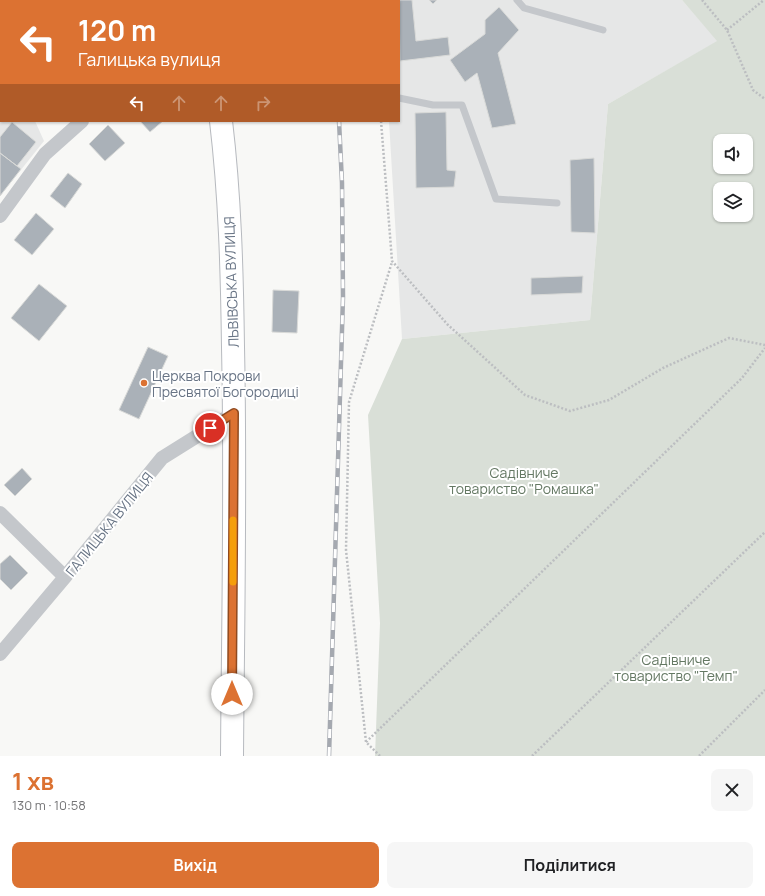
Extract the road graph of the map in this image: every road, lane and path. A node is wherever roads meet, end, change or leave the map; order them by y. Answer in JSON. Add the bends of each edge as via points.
{"nodes":[{"id":1,"x":517,"y":0,"type":"edge"},
{"id":2,"x":702,"y":0,"type":"edge"},
{"id":3,"x":764,"y":0,"type":"edge"},
{"id":4,"x":603,"y":30,"type":"dead end"},
{"id":5,"x":727,"y":30,"type":"junction"},
{"id":6,"x":400,"y":98,"type":"edge"},
{"id":7,"x":765,"y":99,"type":"edge"},
{"id":8,"x":81,"y":122,"type":"edge"},
{"id":9,"x":220,"y":122,"type":"edge"},
{"id":10,"x":381,"y":122,"type":"edge"},
{"id":11,"x":557,"y":203,"type":"dead end"},
{"id":12,"x":0,"y":216,"type":"edge"},
{"id":13,"x":392,"y":261,"type":"junction"},
{"id":14,"x":765,"y":345,"type":"edge"},
{"id":15,"x":765,"y":348,"type":"edge"},
{"id":16,"x":234,"y":413,"type":"junction"},
{"id":17,"x":0,"y":513,"type":"edge"},
{"id":18,"x":765,"y":532,"type":"edge"},
{"id":19,"x":65,"y":577,"type":"junction"},
{"id":20,"x":0,"y":654,"type":"edge"},
{"id":21,"x":765,"y":690,"type":"edge"},
{"id":22,"x":366,"y":742,"type":"junction"},
{"id":23,"x":232,"y":756,"type":"edge"},
{"id":24,"x":380,"y":756,"type":"edge"},
{"id":25,"x":532,"y":756,"type":"edge"},
{"id":26,"x":699,"y":756,"type":"edge"}],
"edges":[{"from":1,"to":4,"type":"lane","via":[[524,8]]},
{"from":2,"to":5,"type":"path"},
{"from":3,"to":5,"type":"path"},
{"from":5,"to":7,"type":"path","via":[[753,90]]},
{"from":6,"to":11,"type":"lane","via":[[433,105],[462,105],[496,199]]},
{"from":8,"to":12,"type":"street","via":[[45,154]]},
{"from":9,"to":16,"type":"main road","name":"ЛЬВІВСЬКА ВУЛИЦЯ","via":[[231,248]]},
{"from":10,"to":13,"type":"path"},
{"from":13,"to":14,"type":"path","via":[[447,324],[525,395],[570,411],[608,400],[663,368],[729,338]]},
{"from":13,"to":22,"type":"path","via":[[350,402],[346,550]]},
{"from":15,"to":22,"type":"path","via":[[742,378]]},
{"from":16,"to":19,"type":"street","name":"ГАЛИЦЬКА ВУЛИЦЯ","via":[[162,458]]},
{"from":16,"to":23,"type":"main road","name":"ЛЬВІВСЬКА ВУЛИЦЯ"},
{"from":17,"to":19,"type":"street"},
{"from":18,"to":25,"type":"path"},
{"from":19,"to":20,"type":"street","name":"ГАЛИЦЬКА ВУЛИЦЯ"},
{"from":21,"to":26,"type":"path"},
{"from":22,"to":24,"type":"path"}]}
